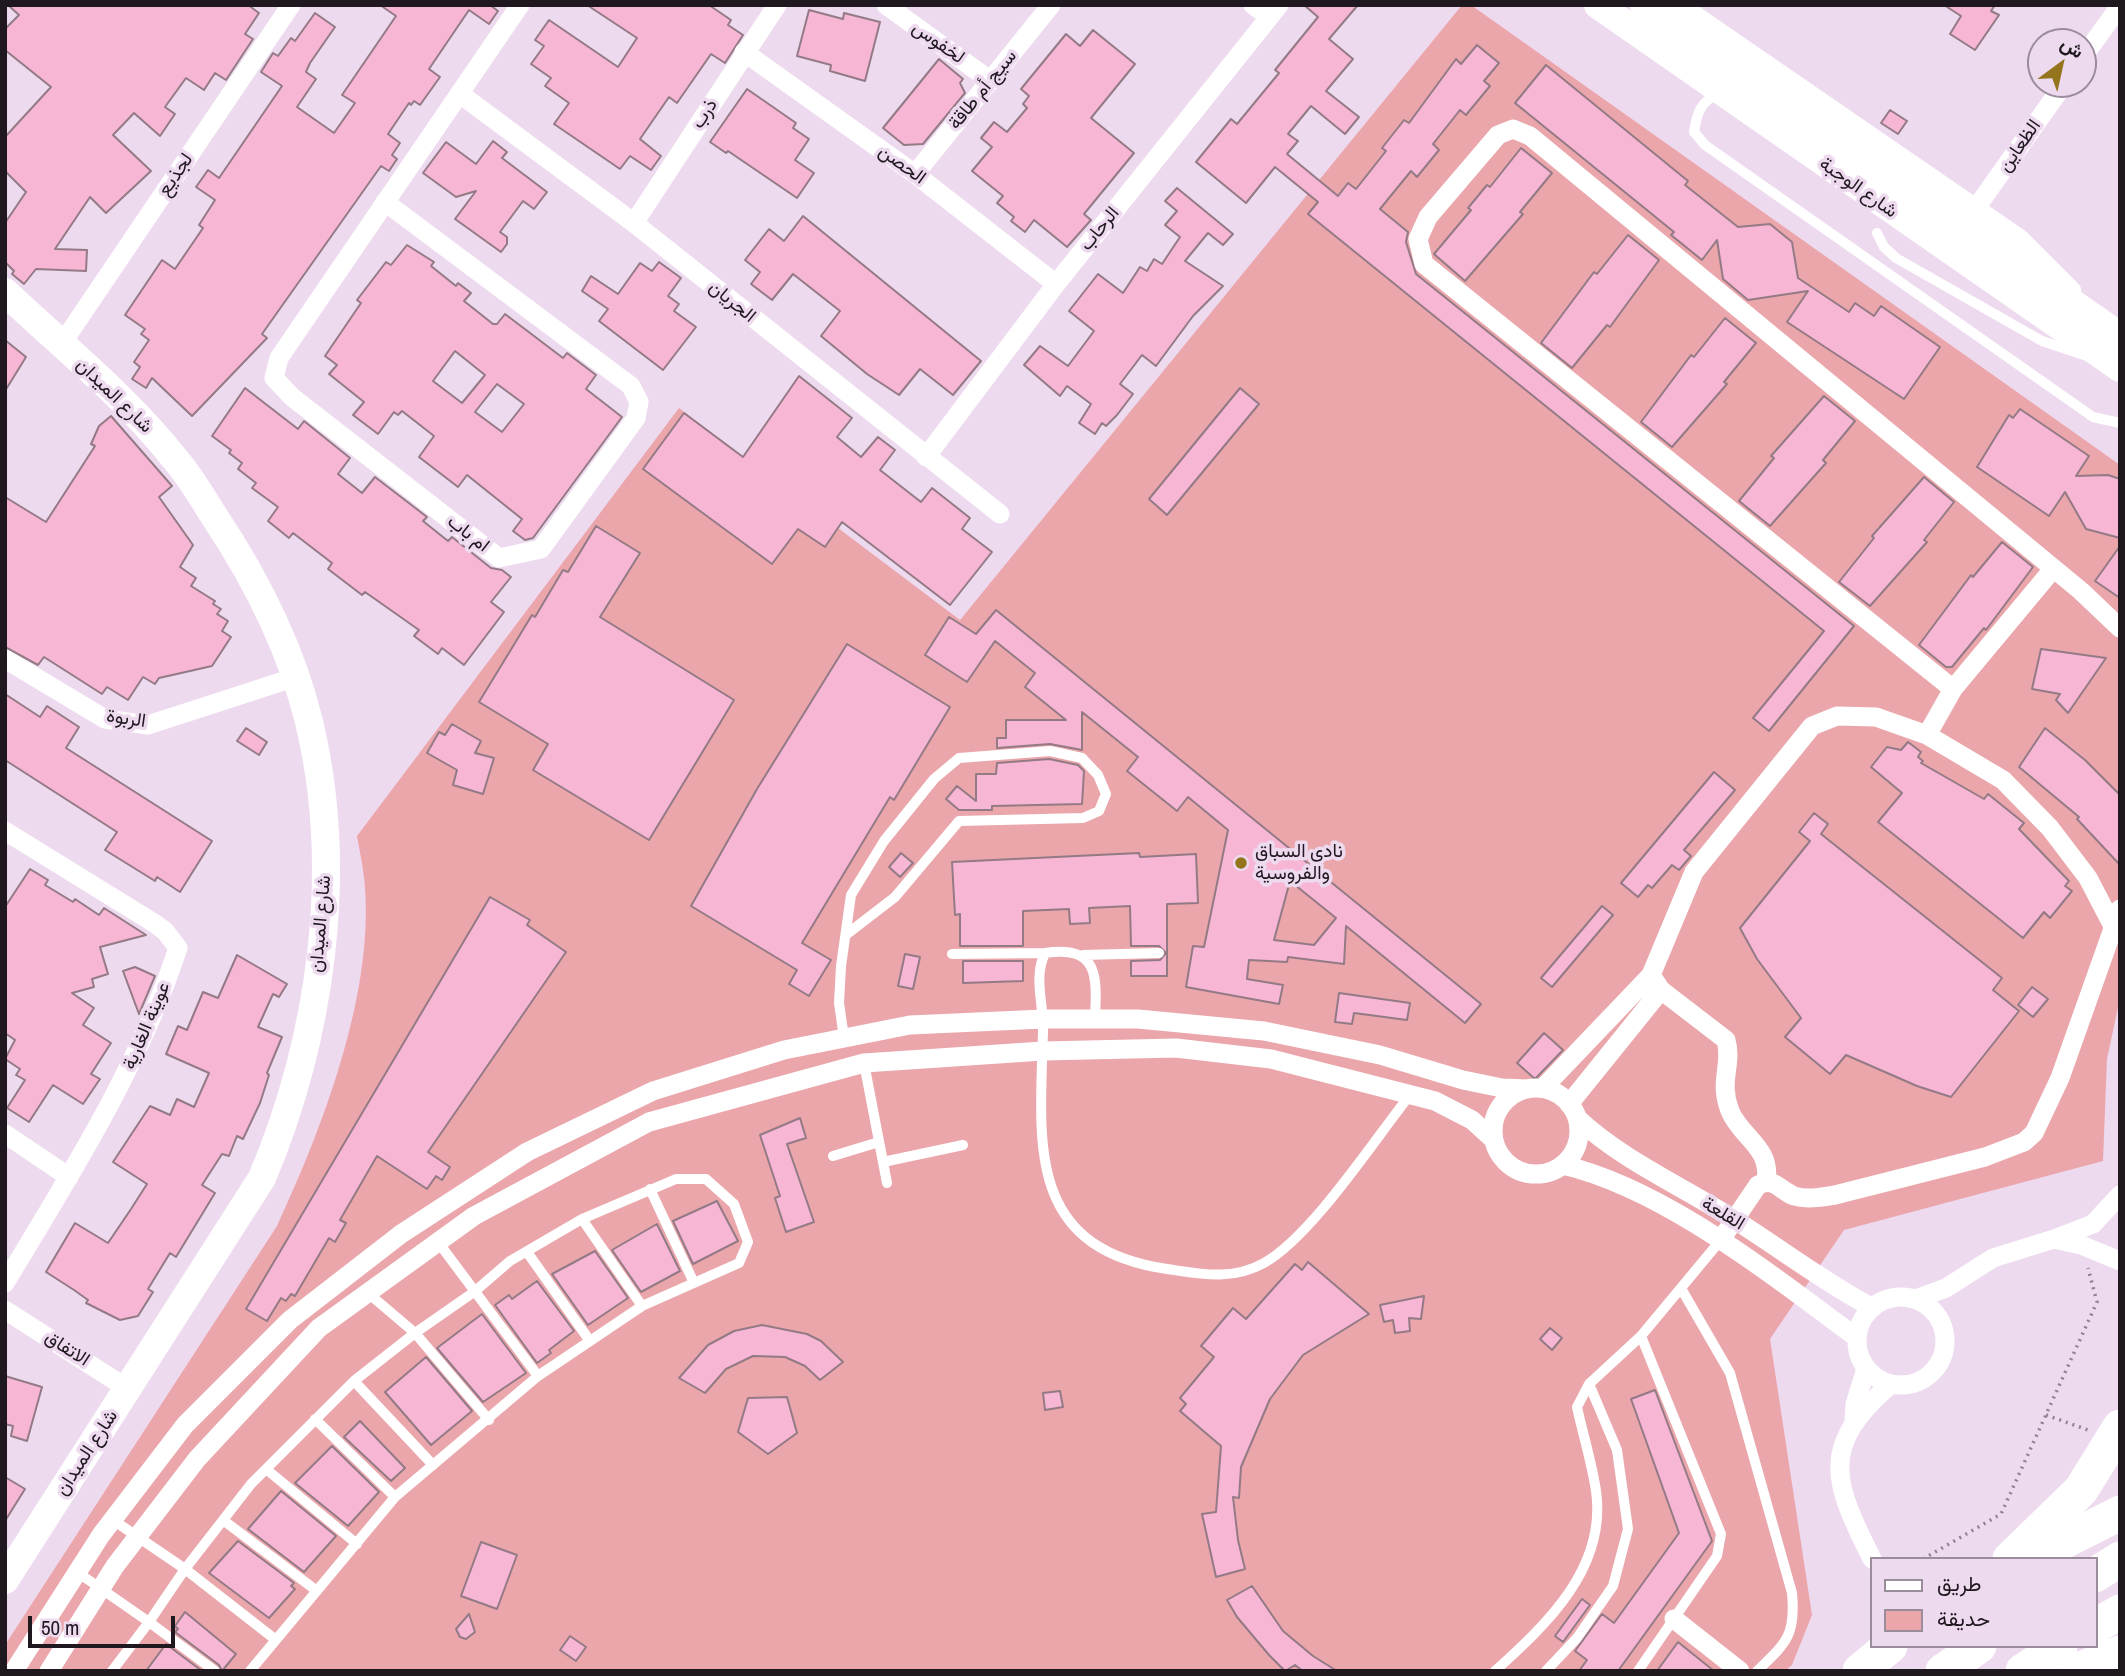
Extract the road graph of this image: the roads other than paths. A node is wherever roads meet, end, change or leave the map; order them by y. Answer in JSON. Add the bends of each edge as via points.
{"nodes":[{"id":1,"x":291,"y":5,"type":"edge"},
{"id":2,"x":520,"y":5,"type":"edge"},
{"id":3,"x":777,"y":5,"type":"edge"},
{"id":4,"x":886,"y":5,"type":"edge"},
{"id":5,"x":1051,"y":5,"type":"edge"},
{"id":6,"x":1253,"y":5,"type":"edge"},
{"id":7,"x":1598,"y":5,"type":"edge"},
{"id":8,"x":1644,"y":5,"type":"edge"},
{"id":9,"x":1680,"y":5,"type":"edge"},
{"id":10,"x":2120,"y":6,"type":"edge"},
{"id":11,"x":1274,"y":11,"type":"edge"},
{"id":12,"x":2097,"y":38,"type":"edge"},
{"id":13,"x":744,"y":52,"type":"junction"},
{"id":14,"x":991,"y":81,"type":"junction"},
{"id":15,"x":1721,"y":92,"type":"junction"},
{"id":16,"x":460,"y":94,"type":"junction"},
{"id":17,"x":2054,"y":98,"type":"edge"},
{"id":18,"x":915,"y":174,"type":"junction"},
{"id":19,"x":385,"y":202,"type":"junction"},
{"id":20,"x":1976,"y":208,"type":"junction"},
{"id":21,"x":634,"y":223,"type":"junction"},
{"id":22,"x":1877,"y":233,"type":"dead end"},
{"id":23,"x":1056,"y":284,"type":"junction"},
{"id":24,"x":5,"y":292,"type":"edge"},
{"id":25,"x":61,"y":345,"type":"junction"},
{"id":26,"x":2115,"y":348,"type":"edge"},
{"id":27,"x":2120,"y":423,"type":"edge"},
{"id":28,"x":926,"y":457,"type":"junction"},
{"id":29,"x":1000,"y":514,"type":"dead end"},
{"id":30,"x":2053,"y":569,"type":"junction"},
{"id":31,"x":2120,"y":628,"type":"edge"},
{"id":32,"x":5,"y":659,"type":"edge"},
{"id":33,"x":296,"y":677,"type":"junction"},
{"id":34,"x":1953,"y":689,"type":"junction"},
{"id":35,"x":1927,"y":735,"type":"junction"},
{"id":36,"x":5,"y":831,"type":"edge"},
{"id":37,"x":2117,"y":918,"type":"edge"},
{"id":38,"x":847,"y":934,"type":"junction"},
{"id":39,"x":1045,"y":953,"type":"junction"},
{"id":40,"x":1159,"y":953,"type":"dead end"},
{"id":41,"x":952,"y":954,"type":"dead end"},
{"id":42,"x":1083,"y":955,"type":"junction"},
{"id":43,"x":1656,"y":982,"type":"junction"},
{"id":44,"x":1044,"y":1019,"type":"junction"},
{"id":45,"x":1095,"y":1019,"type":"junction"},
{"id":46,"x":844,"y":1038,"type":"junction"},
{"id":47,"x":1043,"y":1051,"type":"junction"},
{"id":48,"x":856,"y":1065,"type":"junction"},
{"id":49,"x":1535,"y":1089,"type":"junction"},
{"id":50,"x":1410,"y":1094,"type":"junction"},
{"id":51,"x":1573,"y":1111,"type":"junction"},
{"id":52,"x":5,"y":1134,"type":"edge"},
{"id":53,"x":1494,"y":1140,"type":"junction"},
{"id":54,"x":879,"y":1142,"type":"junction"},
{"id":55,"x":963,"y":1145,"type":"dead end"},
{"id":56,"x":833,"y":1156,"type":"dead end"},
{"id":57,"x":883,"y":1162,"type":"junction"},
{"id":58,"x":1563,"y":1165,"type":"junction"},
{"id":59,"x":69,"y":1177,"type":"junction"},
{"id":60,"x":1766,"y":1182,"type":"junction"},
{"id":61,"x":887,"y":1183,"type":"dead end"},
{"id":62,"x":650,"y":1189,"type":"junction"},
{"id":63,"x":2120,"y":1195,"type":"edge"},
{"id":64,"x":425,"y":1218,"type":"junction"},
{"id":65,"x":582,"y":1219,"type":"junction"},
{"id":66,"x":1733,"y":1219,"type":"junction"},
{"id":67,"x":2054,"y":1239,"type":"junction"},
{"id":68,"x":1720,"y":1241,"type":"junction"},
{"id":69,"x":438,"y":1242,"type":"junction"},
{"id":70,"x":527,"y":1252,"type":"junction"},
{"id":71,"x":2120,"y":1261,"type":"edge"},
{"id":72,"x":353,"y":1271,"type":"junction"},
{"id":73,"x":1963,"y":1278,"type":"junction"},
{"id":74,"x":5,"y":1283,"type":"edge"},
{"id":75,"x":694,"y":1283,"type":"junction"},
{"id":76,"x":1682,"y":1290,"type":"junction"},
{"id":77,"x":474,"y":1292,"type":"junction"},
{"id":78,"x":368,"y":1293,"type":"junction"},
{"id":79,"x":1916,"y":1299,"type":"junction"},
{"id":80,"x":642,"y":1306,"type":"junction"},
{"id":81,"x":1871,"y":1307,"type":"junction"},
{"id":82,"x":5,"y":1310,"type":"edge"},
{"id":83,"x":1944,"y":1328,"type":"junction"},
{"id":84,"x":415,"y":1333,"type":"junction"},
{"id":85,"x":1641,"y":1336,"type":"junction"},
{"id":86,"x":1856,"y":1337,"type":"junction"},
{"id":87,"x":590,"y":1341,"type":"junction"},
{"id":88,"x":1866,"y":1369,"type":"junction"},
{"id":89,"x":538,"y":1376,"type":"junction"},
{"id":90,"x":354,"y":1381,"type":"junction"},
{"id":91,"x":1590,"y":1384,"type":"junction"},
{"id":92,"x":1890,"y":1385,"type":"junction"},
{"id":93,"x":128,"y":1389,"type":"junction"},
{"id":94,"x":315,"y":1419,"type":"junction"},
{"id":95,"x":489,"y":1420,"type":"junction"},
{"id":96,"x":1854,"y":1422,"type":"junction"},
{"id":97,"x":2117,"y":1433,"type":"edge"},
{"id":98,"x":433,"y":1465,"type":"junction"},
{"id":99,"x":266,"y":1469,"type":"junction"},
{"id":100,"x":395,"y":1497,"type":"junction"},
{"id":101,"x":2120,"y":1513,"type":"edge"},
{"id":102,"x":113,"y":1520,"type":"junction"},
{"id":103,"x":223,"y":1520,"type":"junction"},
{"id":104,"x":136,"y":1538,"type":"junction"},
{"id":105,"x":357,"y":1544,"type":"junction"},
{"id":106,"x":1871,"y":1557,"type":"edge"},
{"id":107,"x":2012,"y":1557,"type":"edge"},
{"id":108,"x":2033,"y":1557,"type":"edge"},
{"id":109,"x":2120,"y":1559,"type":"edge"},
{"id":110,"x":185,"y":1569,"type":"junction"},
{"id":111,"x":77,"y":1572,"type":"junction"},
{"id":112,"x":2097,"y":1574,"type":"edge"},
{"id":113,"x":5,"y":1580,"type":"edge"},
{"id":114,"x":101,"y":1589,"type":"junction"},
{"id":115,"x":317,"y":1591,"type":"junction"},
{"id":116,"x":2120,"y":1612,"type":"edge"},
{"id":117,"x":1674,"y":1619,"type":"junction"},
{"id":118,"x":149,"y":1622,"type":"junction"},
{"id":119,"x":2097,"y":1625,"type":"edge"},
{"id":120,"x":276,"y":1640,"type":"junction"},
{"id":121,"x":1976,"y":1648,"type":"edge"},
{"id":122,"x":2057,"y":1648,"type":"edge"},
{"id":123,"x":2120,"y":1653,"type":"edge"},
{"id":124,"x":13,"y":1671,"type":"edge"},
{"id":125,"x":49,"y":1671,"type":"edge"},
{"id":126,"x":113,"y":1671,"type":"edge"},
{"id":127,"x":215,"y":1671,"type":"edge"},
{"id":128,"x":250,"y":1671,"type":"edge"},
{"id":129,"x":1495,"y":1671,"type":"edge"},
{"id":130,"x":1546,"y":1671,"type":"edge"},
{"id":131,"x":1637,"y":1671,"type":"edge"},
{"id":132,"x":1740,"y":1671,"type":"edge"},
{"id":133,"x":1757,"y":1671,"type":"edge"},
{"id":134,"x":1943,"y":1671,"type":"edge"},
{"id":135,"x":2023,"y":1671,"type":"edge"},
{"id":136,"x":2076,"y":1671,"type":"edge"}],
"edges":[{"from":1,"to":25,"type":"street","name":"لجذيع"},
{"from":2,"to":16,"type":"street","name":"ام باب"},
{"from":3,"to":13,"type":"street","name":"ذرب"},
{"from":4,"to":14,"type":"street","name":"لخفوس"},
{"from":5,"to":14,"type":"street","name":"سيج أم طاقة"},
{"from":6,"to":11,"type":"street"},
{"from":7,"to":15,"type":"street","name":"شارع الوجبة"},
{"from":8,"to":26,"type":"street","name":"شارع الوجبة"},
{"from":9,"to":20,"type":"street"},
{"from":10,"to":12,"type":"street"},
{"from":11,"to":23,"type":"street","name":"الرحاب"},
{"from":13,"to":18,"type":"street","name":"الحصن"},
{"from":13,"to":21,"type":"street","name":"ذرب"},
{"from":14,"to":18,"type":"street","name":"سيج أم طاقة"},
{"from":15,"to":26,"type":"street","name":"شارع الوجبة"},
{"from":15,"to":27,"type":"lane","via":[[1706,100],[1698,113],[1694,132],[1705,145],[2093,417]]},
{"from":16,"to":19,"type":"street","name":"ام باب"},
{"from":16,"to":21,"type":"street","name":"الجريان"},
{"from":17,"to":20,"type":"street","name":"الظعاين"},
{"from":18,"to":23,"type":"street","name":"الحصن"},
{"from":19,"to":19,"type":"street","name":"ام باب","via":[[279,358],[274,378],[292,397],[499,558],[541,548],[636,418],[639,402],[631,386]]},
{"from":20,"to":26,"type":"street","via":[[2019,238]]},
{"from":21,"to":28,"type":"street","name":"الجريان"},
{"from":22,"to":26,"type":"lane","via":[[1896,258],[2042,341],[2073,353]]},
{"from":23,"to":28,"type":"street","name":"الرحاب"},
{"from":24,"to":25,"type":"street","name":"شارع الميدان"},
{"from":25,"to":33,"type":"street","name":"شارع الميدان","via":[[176,459],[239,553],[271,613]]},
{"from":28,"to":29,"type":"street","name":"الجريان"},
{"from":30,"to":31,"type":"street"},
{"from":30,"to":34,"type":"street"},
{"from":30,"to":34,"type":"street","via":[[1530,136],[1513,130],[1498,135],[1428,217],[1418,239],[1424,264]]},
{"from":32,"to":33,"type":"street","name":"الربوة","via":[[105,719],[148,725]]},
{"from":33,"to":93,"type":"street","name":"شارع الميدان","via":[[315,753],[325,846],[320,955],[301,1059],[262,1178]]},
{"from":34,"to":35,"type":"street"},
{"from":35,"to":37,"type":"street","via":[[2003,780],[2050,828]]},
{"from":35,"to":43,"type":"street","via":[[1876,717],[1838,716],[1812,726],[1694,872]]},
{"from":36,"to":59,"type":"street","name":"عوينة الغارية","via":[[154,923],[177,948],[163,994],[120,1089]]},
{"from":37,"to":60,"type":"street","via":[[2060,1078],[2043,1118],[2024,1142],[1985,1157],[1835,1195],[1794,1196]]},
{"from":38,"to":38,"type":"lane","via":[[895,897],[959,821],[1083,818],[1099,811],[1106,793],[1098,775],[1082,758],[1050,751],[959,758],[908,809],[867,865],[851,895]]},
{"from":38,"to":46,"type":"lane","via":[[839,1003]]},
{"from":39,"to":41,"type":"lane"},
{"from":39,"to":42,"type":"lane","via":[[1066,950]]},
{"from":39,"to":44,"type":"lane","via":[[1039,986]]},
{"from":40,"to":42,"type":"lane"},
{"from":42,"to":45,"type":"lane","via":[[1092,967],[1095,983]]},
{"from":43,"to":49,"type":"street"},
{"from":43,"to":51,"type":"street"},
{"from":43,"to":60,"type":"street","via":[[1723,1034],[1728,1058],[1723,1079],[1726,1101],[1731,1115],[1765,1158]]},
{"from":44,"to":45,"type":"street"},
{"from":44,"to":46,"type":"street","via":[[910,1025]]},
{"from":44,"to":47,"type":"lane"},
{"from":45,"to":49,"type":"street","via":[[1138,1018],[1264,1031],[1380,1055],[1463,1080]]},
{"from":46,"to":48,"type":"street"},
{"from":46,"to":64,"type":"street","via":[[785,1050],[653,1091],[527,1152]]},
{"from":47,"to":48,"type":"street"},
{"from":47,"to":50,"type":"street","via":[[1176,1048],[1270,1059]]},
{"from":47,"to":50,"type":"lane","via":[[1042,1150],[1052,1196],[1076,1231],[1144,1266],[1223,1277],[1264,1263],[1302,1232]]},
{"from":48,"to":54,"type":"lane"},
{"from":48,"to":69,"type":"street","via":[[649,1122],[474,1216]]},
{"from":49,"to":51,"type":"street"},
{"from":49,"to":53,"type":"street","via":[[1512,1095],[1500,1107],[1493,1123]]},
{"from":50,"to":53,"type":"street","via":[[1472,1120]]},
{"from":51,"to":58,"type":"street","via":[[1579,1135],[1574,1152]]},
{"from":51,"to":66,"type":"street","name":"القلعة","via":[[1596,1136]]},
{"from":52,"to":59,"type":"street"},
{"from":53,"to":58,"type":"street","via":[[1501,1156],[1530,1174],[1547,1173]]},
{"from":54,"to":56,"type":"lane"},
{"from":54,"to":57,"type":"lane"},
{"from":55,"to":57,"type":"lane"},
{"from":57,"to":61,"type":"lane"},
{"from":58,"to":68,"type":"street","name":"القلعة","via":[[1636,1190]]},
{"from":59,"to":74,"type":"street","name":"عوينة الغارية"},
{"from":60,"to":66,"type":"street","via":[[1758,1185]]},
{"from":62,"to":65,"type":"lane"},
{"from":62,"to":75,"type":"lane"},
{"from":62,"to":75,"type":"lane","via":[[676,1179],[706,1179],[734,1204],[748,1242],[738,1263]]},
{"from":63,"to":67,"type":"street","via":[[2093,1224]]},
{"from":64,"to":69,"type":"street"},
{"from":64,"to":72,"type":"street"},
{"from":65,"to":70,"type":"lane"},
{"from":65,"to":80,"type":"lane"},
{"from":66,"to":68,"type":"street"},
{"from":66,"to":81,"type":"street","name":"القلعة"},
{"from":67,"to":71,"type":"street"},
{"from":67,"to":73,"type":"street","via":[[1993,1258]]},
{"from":68,"to":76,"type":"lane"},
{"from":68,"to":86,"type":"street","name":"القلعة"},
{"from":69,"to":77,"type":"lane"},
{"from":69,"to":78,"type":"street"},
{"from":70,"to":77,"type":"lane"},
{"from":70,"to":87,"type":"lane"},
{"from":72,"to":78,"type":"street"},
{"from":72,"to":102,"type":"street","via":[[290,1320],[185,1425]]},
{"from":73,"to":79,"type":"street"},
{"from":73,"to":83,"type":"street","via":[[1953,1293]]},
{"from":75,"to":80,"type":"lane"},
{"from":76,"to":85,"type":"lane"},
{"from":76,"to":133,"type":"lane","via":[[1730,1373],[1792,1593],[1794,1619],[1788,1641]]},
{"from":77,"to":84,"type":"lane"},
{"from":77,"to":89,"type":"lane"},
{"from":78,"to":84,"type":"lane"},
{"from":78,"to":104,"type":"street","via":[[319,1328],[197,1459]]},
{"from":79,"to":81,"type":"street","via":[[1893,1298]]},
{"from":79,"to":83,"type":"street","via":[[1928,1306]]},
{"from":80,"to":87,"type":"lane"},
{"from":81,"to":86,"type":"street"},
{"from":82,"to":93,"type":"street","name":"الاتفاق"},
{"from":83,"to":92,"type":"street","via":[[1944,1351],[1933,1372],[1906,1386]]},
{"from":84,"to":90,"type":"lane"},
{"from":84,"to":95,"type":"lane"},
{"from":85,"to":91,"type":"lane"},
{"from":85,"to":117,"type":"lane","via":[[1721,1534],[1717,1556]]},
{"from":86,"to":88,"type":"street","via":[[1857,1354]]},
{"from":87,"to":89,"type":"lane"},
{"from":88,"to":92,"type":"street"},
{"from":88,"to":96,"type":"street"},
{"from":89,"to":95,"type":"lane"},
{"from":90,"to":94,"type":"lane"},
{"from":90,"to":98,"type":"lane"},
{"from":91,"to":129,"type":"lane","via":[[1577,1407],[1596,1493],[1590,1560],[1544,1627]]},
{"from":91,"to":130,"type":"lane","via":[[1618,1450],[1628,1529],[1613,1586],[1577,1638]]},
{"from":92,"to":96,"type":"street"},
{"from":93,"to":113,"type":"street","name":"شارع الميدان"},
{"from":94,"to":99,"type":"lane"},
{"from":94,"to":100,"type":"lane"},
{"from":95,"to":98,"type":"lane"},
{"from":96,"to":106,"type":"street","via":[[1843,1443],[1840,1485]]},
{"from":97,"to":107,"type":"highway","via":[[2081,1490]]},
{"from":98,"to":100,"type":"lane"},
{"from":99,"to":103,"type":"lane"},
{"from":99,"to":105,"type":"lane"},
{"from":100,"to":105,"type":"lane"},
{"from":101,"to":108,"type":"highway"},
{"from":102,"to":104,"type":"lane"},
{"from":102,"to":111,"type":"street"},
{"from":103,"to":110,"type":"lane"},
{"from":103,"to":115,"type":"lane"},
{"from":104,"to":110,"type":"lane"},
{"from":104,"to":114,"type":"street"},
{"from":105,"to":115,"type":"lane"},
{"from":109,"to":112,"type":"highway"},
{"from":110,"to":118,"type":"lane"},
{"from":110,"to":120,"type":"lane"},
{"from":111,"to":114,"type":"lane"},
{"from":111,"to":124,"type":"street"},
{"from":114,"to":118,"type":"lane"},
{"from":114,"to":125,"type":"street"},
{"from":115,"to":120,"type":"lane"},
{"from":116,"to":119,"type":"highway"},
{"from":117,"to":131,"type":"lane"},
{"from":117,"to":132,"type":"street"},
{"from":118,"to":126,"type":"lane"},
{"from":118,"to":127,"type":"lane"},
{"from":120,"to":128,"type":"lane"},
{"from":121,"to":134,"type":"highway"},
{"from":122,"to":135,"type":"highway"},
{"from":123,"to":136,"type":"highway"}]}
